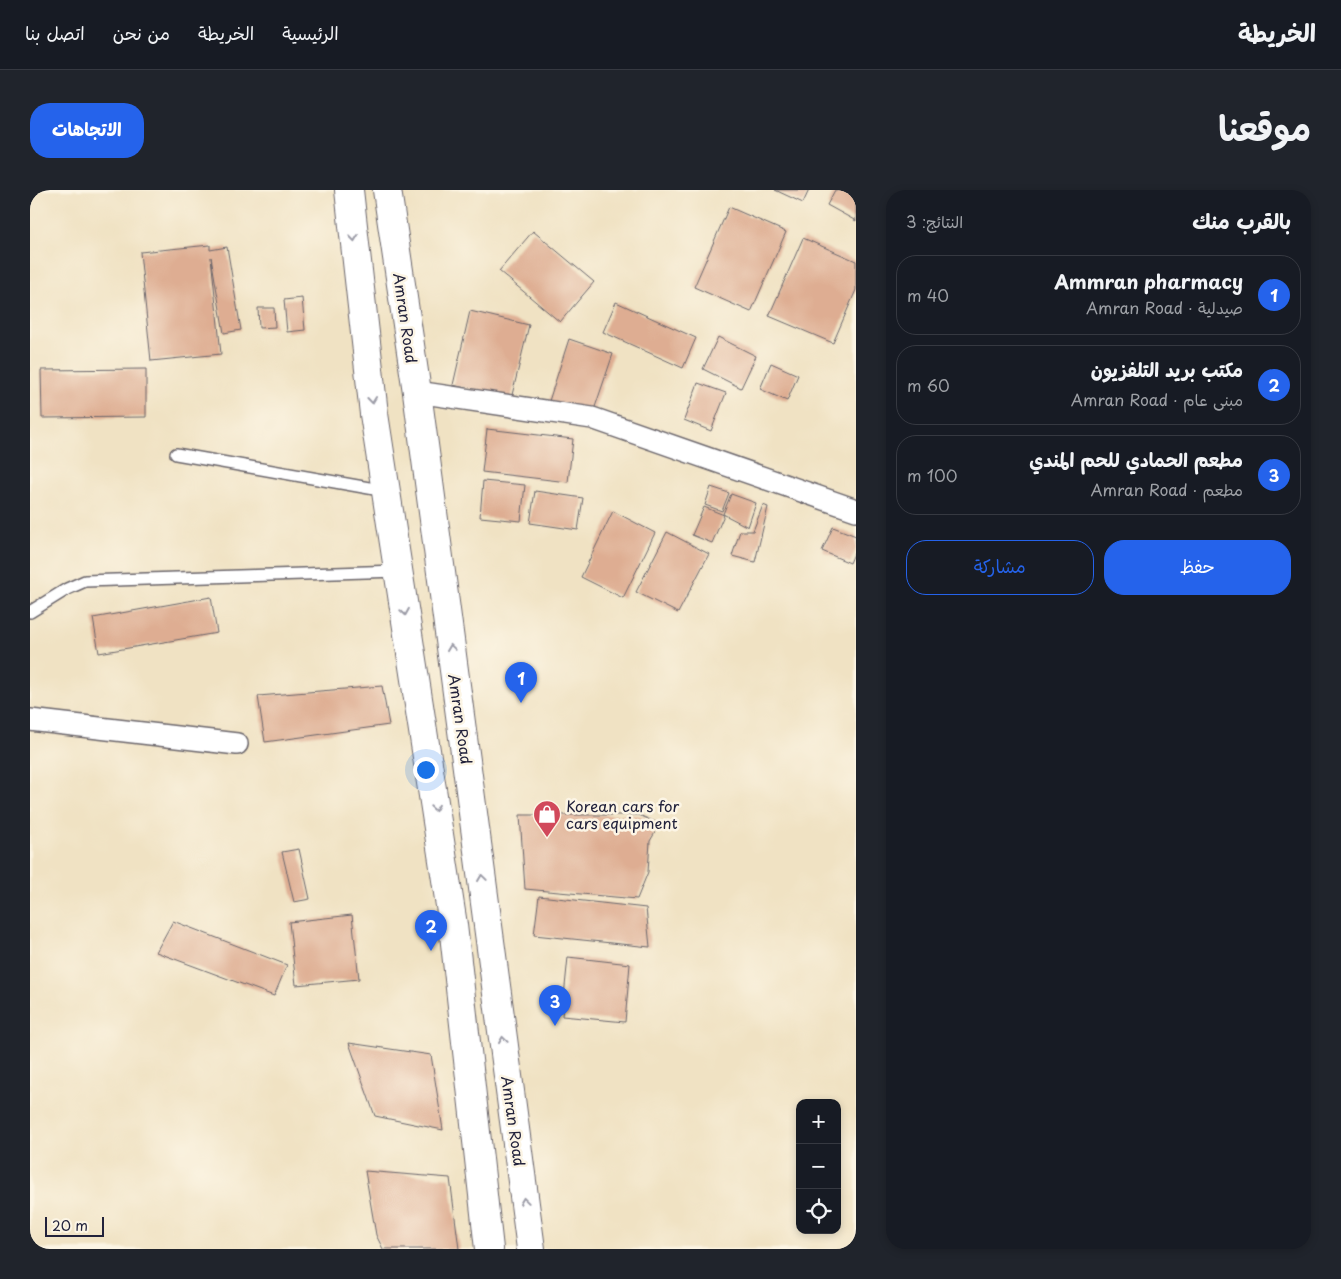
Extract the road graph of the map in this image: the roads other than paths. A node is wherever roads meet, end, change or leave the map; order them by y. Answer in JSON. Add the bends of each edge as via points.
{"nodes":[{"id":1,"x":349,"y":190,"type":"edge"},
{"id":2,"x":387,"y":190,"type":"edge"},
{"id":3,"x":417,"y":392,"type":"junction"},
{"id":4,"x":176,"y":454,"type":"dead end"},
{"id":5,"x":386,"y":491,"type":"junction"},
{"id":6,"x":856,"y":510,"type":"edge"},
{"id":7,"x":398,"y":570,"type":"junction"},
{"id":8,"x":30,"y":612,"type":"edge"},
{"id":9,"x":30,"y":720,"type":"edge"},
{"id":10,"x":237,"y":744,"type":"dead end"},
{"id":11,"x":489,"y":1249,"type":"edge"},
{"id":12,"x":531,"y":1249,"type":"edge"}],
"edges":[{"from":1,"to":5,"type":"main road","one_way":true,"via":[[374,414]]},
{"from":2,"to":3,"type":"main road","name":"Amran Road"},
{"from":3,"to":6,"type":"street","via":[[592,418]]},
{"from":12,"to":3,"type":"main road","name":"Amran Road","one_way":true},
{"from":4,"to":5,"type":"lane"},
{"from":5,"to":7,"type":"main road"},
{"from":7,"to":8,"type":"lane","via":[[85,581]]},
{"from":7,"to":11,"type":"main road","one_way":true,"via":[[453,925]]},
{"from":9,"to":10,"type":"street"}]}
